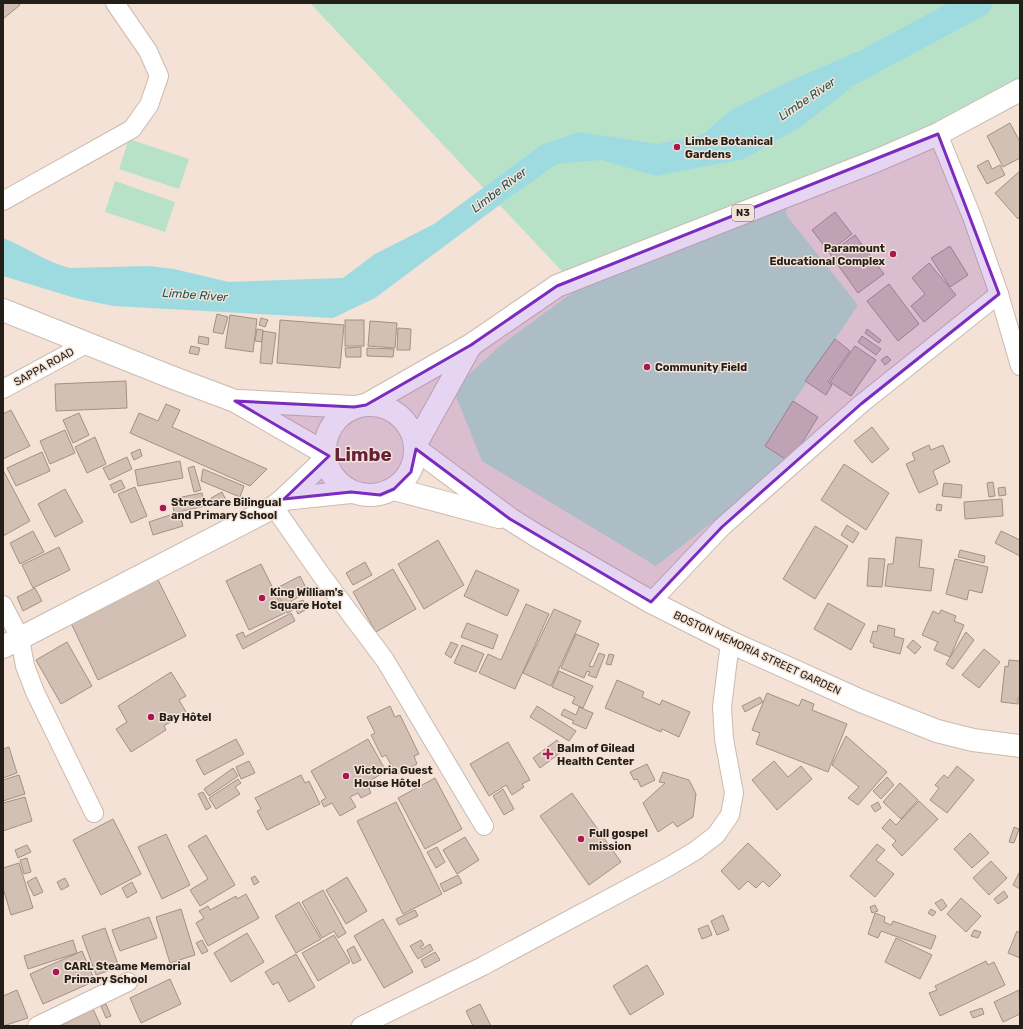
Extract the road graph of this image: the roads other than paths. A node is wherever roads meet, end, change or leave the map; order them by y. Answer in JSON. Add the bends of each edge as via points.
{"nodes":[{"id":1,"x":114,"y":3,"type":"edge"},
{"id":2,"x":1020,"y":90,"type":"edge"},
{"id":3,"x":938,"y":134,"type":"junction"},
{"id":4,"x":3,"y":201,"type":"edge"},
{"id":5,"x":999,"y":294,"type":"junction"},
{"id":6,"x":3,"y":310,"type":"edge"},
{"id":7,"x":86,"y":344,"type":"junction"},
{"id":8,"x":471,"y":345,"type":"junction"},
{"id":9,"x":1020,"y":366,"type":"edge"},
{"id":10,"x":3,"y":389,"type":"edge"},
{"id":11,"x":235,"y":401,"type":"junction"},
{"id":12,"x":360,"y":406,"type":"junction"},
{"id":13,"x":416,"y":446,"type":"junction"},
{"id":14,"x":325,"y":457,"type":"junction"},
{"id":15,"x":394,"y":490,"type":"junction"},
{"id":16,"x":351,"y":492,"type":"junction"},
{"id":17,"x":279,"y":503,"type":"junction"},
{"id":18,"x":510,"y":519,"type":"junction"},
{"id":19,"x":650,"y":602,"type":"junction"},
{"id":20,"x":3,"y":605,"type":"edge"},
{"id":21,"x":11,"y":642,"type":"edge"},
{"id":22,"x":730,"y":642,"type":"junction"},
{"id":23,"x":1020,"y":746,"type":"edge"},
{"id":24,"x":94,"y":812,"type":"dead end"},
{"id":25,"x":484,"y":826,"type":"dead end"},
{"id":26,"x":128,"y":982,"type":"dead end"},
{"id":27,"x":37,"y":1026,"type":"edge"},
{"id":28,"x":361,"y":1026,"type":"edge"}],
"edges":[{"from":1,"to":4,"type":"street","via":[[148,51],[159,76],[149,105],[132,129]]},
{"from":2,"to":3,"type":"main road","number":"N3"},
{"from":3,"to":5,"type":"street","via":[[972,217]]},
{"from":3,"to":8,"type":"main road","number":"N3","via":[[557,286]]},
{"from":5,"to":9,"type":"street"},
{"from":5,"to":19,"type":"street","via":[[856,409],[722,527]]},
{"from":6,"to":7,"type":"main road"},
{"from":7,"to":10,"type":"street","name":"SAPPA ROAD"},
{"from":7,"to":11,"type":"main road"},
{"from":8,"to":12,"type":"main road"},
{"from":8,"to":13,"type":"main road"},
{"from":11,"to":12,"type":"main road"},
{"from":11,"to":14,"type":"main road"},
{"from":12,"to":13,"type":"main road","via":[[384,406],[399,414],[410,427]]},
{"from":12,"to":14,"type":"main road","via":[[342,415],[332,426],[326,439]]},
{"from":13,"to":15,"type":"main road","via":[[411,472]]},
{"from":13,"to":18,"type":"main road","name":"BOSTON MEMORIA STREET GARDEN"},
{"from":14,"to":16,"type":"main road","via":[[331,473],[339,484]]},
{"from":14,"to":17,"type":"main road"},
{"from":15,"to":16,"type":"main road","via":[[366,496]]},
{"from":15,"to":18,"type":"main road","name":"BOSTON MEMORIA STREET GARDEN"},
{"from":16,"to":17,"type":"main road"},
{"from":17,"to":21,"type":"main road"},
{"from":17,"to":25,"type":"street","via":[[322,576],[385,660]]},
{"from":18,"to":19,"type":"main road","name":"BOSTON MEMORIA STREET GARDEN"},
{"from":19,"to":22,"type":"main road","name":"BOSTON MEMORIA STREET GARDEN"},
{"from":20,"to":21,"type":"street"},
{"from":21,"to":24,"type":"street","via":[[25,666],[35,692]]},
{"from":22,"to":23,"type":"main road","name":"BOSTON MEMORIA STREET GARDEN","via":[[861,702],[938,731],[973,740]]},
{"from":22,"to":28,"type":"street","via":[[722,707],[724,739],[734,793],[730,815],[716,835],[696,851],[662,870],[483,966]]},
{"from":26,"to":27,"type":"street"}]}
